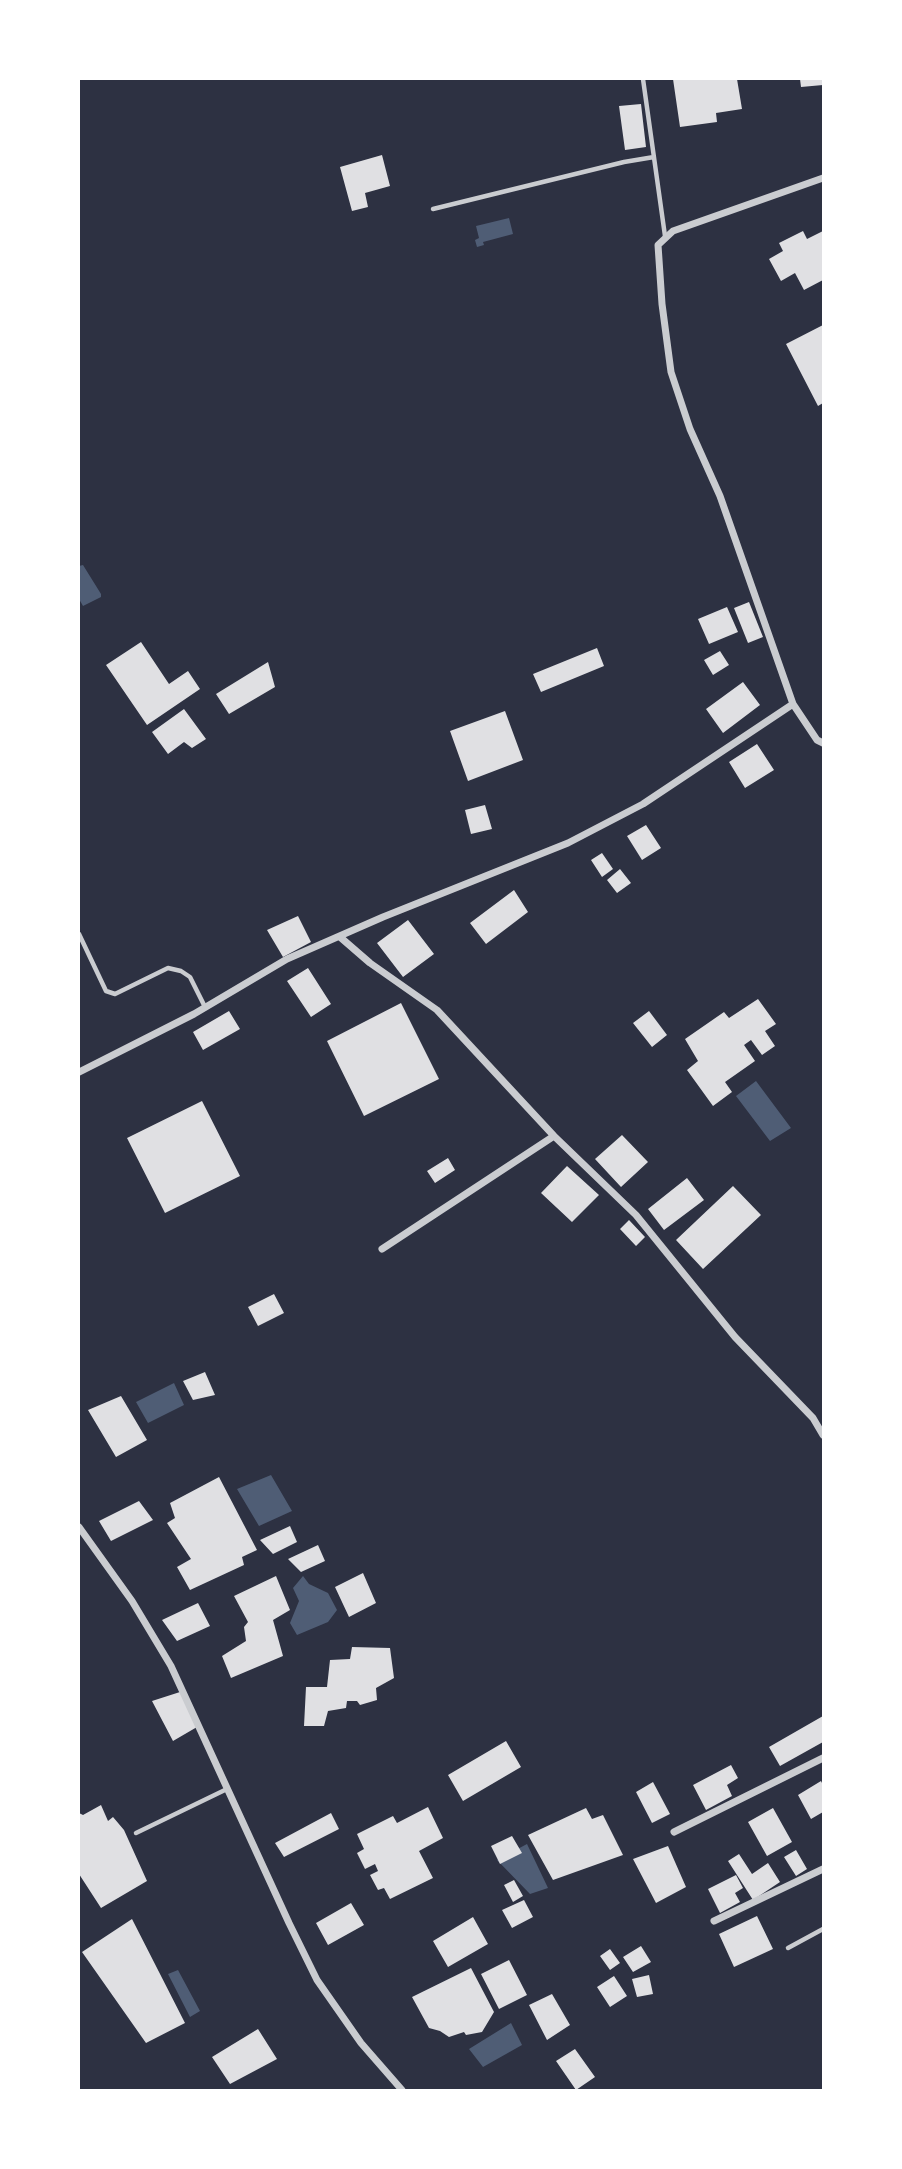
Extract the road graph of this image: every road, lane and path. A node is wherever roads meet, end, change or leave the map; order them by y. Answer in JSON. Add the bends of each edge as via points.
{"nodes":[{"id":1,"x":643,"y":79,"type":"edge"},
{"id":2,"x":654,"y":157,"type":"junction"},
{"id":3,"x":823,"y":178,"type":"edge"},
{"id":4,"x":433,"y":209,"type":"dead end"},
{"id":5,"x":665,"y":236,"type":"junction"},
{"id":6,"x":793,"y":704,"type":"junction"},
{"id":7,"x":823,"y":743,"type":"edge"},
{"id":8,"x":79,"y":934,"type":"edge"},
{"id":9,"x":340,"y":937,"type":"junction"},
{"id":10,"x":205,"y":1008,"type":"junction"},
{"id":11,"x":79,"y":1072,"type":"edge"},
{"id":12,"x":554,"y":1136,"type":"junction"},
{"id":13,"x":382,"y":1249,"type":"dead end"},
{"id":14,"x":823,"y":1435,"type":"edge"},
{"id":15,"x":79,"y":1527,"type":"edge"},
{"id":16,"x":822,"y":1761,"type":"edge"},
{"id":17,"x":228,"y":1789,"type":"junction"},
{"id":18,"x":136,"y":1832,"type":"dead end"},
{"id":19,"x":674,"y":1832,"type":"dead end"},
{"id":20,"x":823,"y":1869,"type":"edge"},
{"id":21,"x":714,"y":1921,"type":"dead end"},
{"id":22,"x":823,"y":1929,"type":"edge"},
{"id":23,"x":788,"y":1948,"type":"dead end"},
{"id":24,"x":402,"y":2090,"type":"edge"}],
"edges":[{"from":1,"to":2,"type":"lane"},
{"from":2,"to":4,"type":"lane"},
{"from":2,"to":5,"type":"lane"},
{"from":3,"to":5,"type":"street"},
{"from":5,"to":6,"type":"street","via":[[658,245],[658,261],[671,372]]},
{"from":6,"to":7,"type":"street"},
{"from":6,"to":9,"type":"street","via":[[643,804],[568,843]]},
{"from":8,"to":10,"type":"lane","via":[[106,991],[114,994],[168,968],[190,977]]},
{"from":9,"to":10,"type":"street","via":[[287,959]]},
{"from":9,"to":12,"type":"street","via":[[437,1010]]},
{"from":10,"to":11,"type":"street"},
{"from":12,"to":13,"type":"street"},
{"from":12,"to":14,"type":"street","via":[[636,1215],[735,1337],[813,1418]]},
{"from":15,"to":17,"type":"street","via":[[172,1666]]},
{"from":16,"to":19,"type":"street"},
{"from":17,"to":18,"type":"lane"},
{"from":17,"to":24,"type":"street","via":[[317,1980],[361,2043]]},
{"from":20,"to":21,"type":"street"},
{"from":22,"to":23,"type":"lane"}]}
